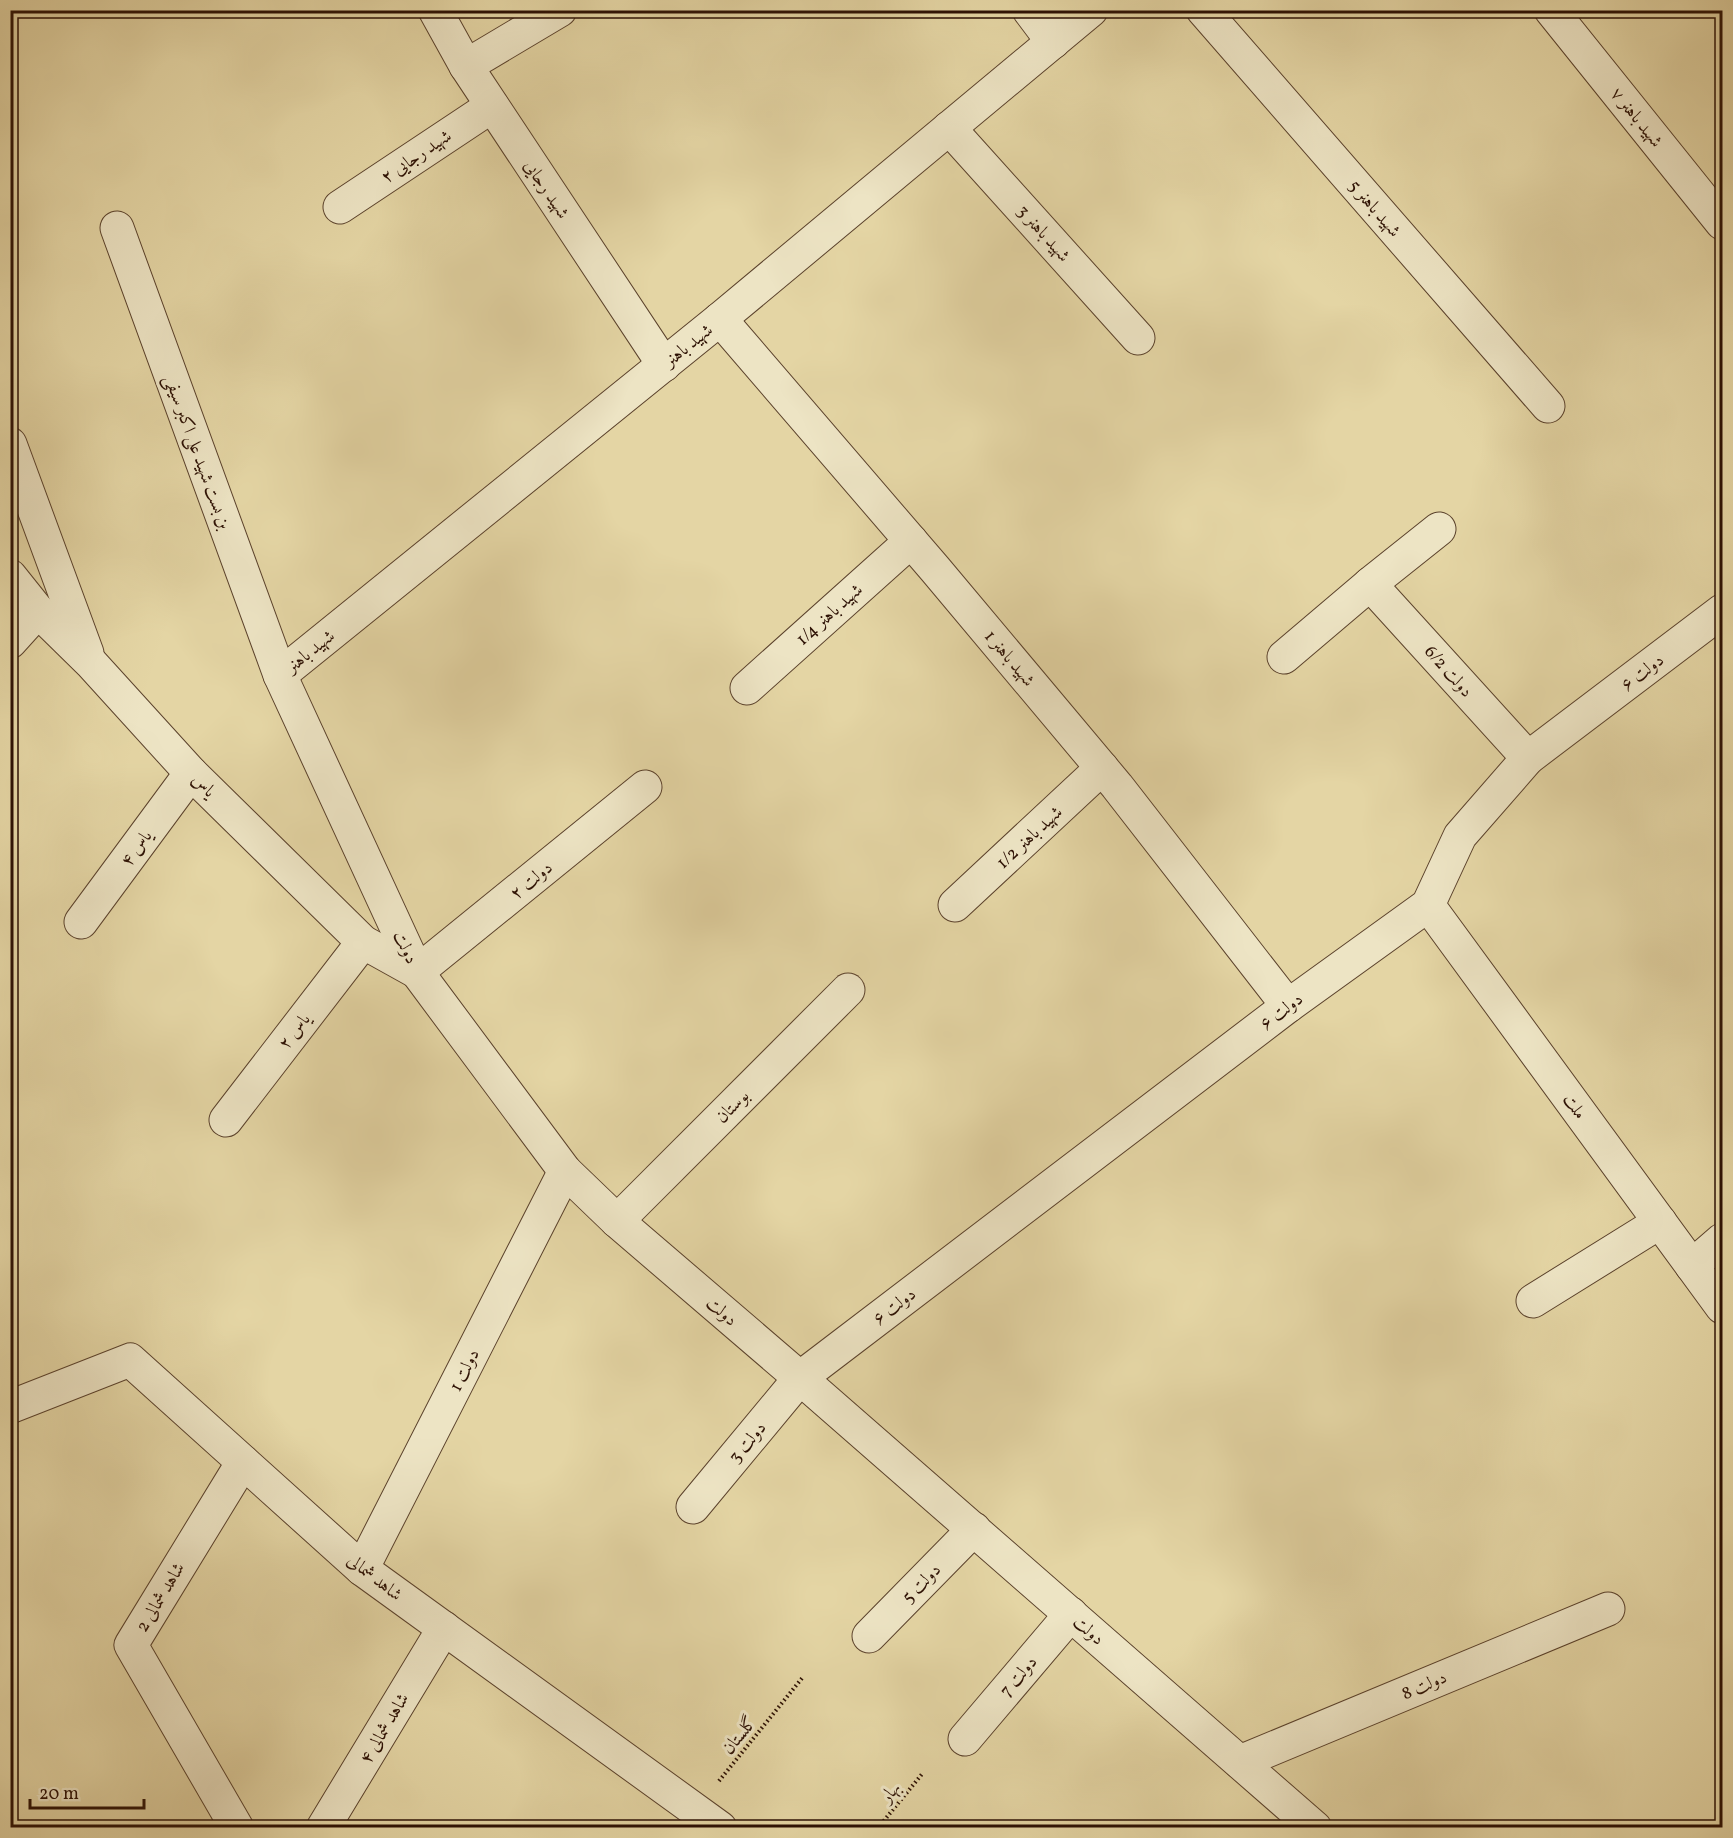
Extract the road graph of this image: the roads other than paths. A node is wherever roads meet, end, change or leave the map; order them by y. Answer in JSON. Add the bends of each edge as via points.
{"nodes":[{"id":1,"x":435,"y":10,"type":"edge"},
{"id":2,"x":560,"y":10,"type":"edge"},
{"id":3,"x":1029,"y":10,"type":"edge"},
{"id":4,"x":1091,"y":10,"type":"edge"},
{"id":5,"x":1203,"y":10,"type":"edge"},
{"id":6,"x":1551,"y":10,"type":"edge"},
{"id":7,"x":1053,"y":42,"type":"junction"},
{"id":8,"x":466,"y":66,"type":"junction"},
{"id":9,"x":492,"y":106,"type":"junction"},
{"id":10,"x":949,"y":129,"type":"junction"},
{"id":11,"x":340,"y":207,"type":"dead end"},
{"id":12,"x":1722,"y":223,"type":"edge"},
{"id":13,"x":117,"y":228,"type":"dead end"},
{"id":14,"x":720,"y":319,"type":"junction"},
{"id":15,"x":1138,"y":338,"type":"dead end"},
{"id":16,"x":664,"y":365,"type":"junction"},
{"id":17,"x":1548,"y":406,"type":"dead end"},
{"id":18,"x":10,"y":444,"type":"edge"},
{"id":19,"x":1439,"y":529,"type":"dead end"},
{"id":20,"x":911,"y":541,"type":"junction"},
{"id":21,"x":10,"y":576,"type":"edge"},
{"id":22,"x":1370,"y":584,"type":"junction"},
{"id":23,"x":38,"y":611,"type":"junction"},
{"id":24,"x":1722,"y":611,"type":"edge"},
{"id":25,"x":10,"y":642,"type":"edge"},
{"id":26,"x":1284,"y":657,"type":"dead end"},
{"id":27,"x":91,"y":663,"type":"junction"},
{"id":28,"x":280,"y":675,"type":"junction"},
{"id":29,"x":747,"y":688,"type":"dead end"},
{"id":30,"x":1528,"y":758,"type":"junction"},
{"id":31,"x":1102,"y":768,"type":"junction"},
{"id":32,"x":191,"y":773,"type":"junction"},
{"id":33,"x":645,"y":787,"type":"dead end"},
{"id":34,"x":955,"y":905,"type":"dead end"},
{"id":35,"x":1428,"y":905,"type":"junction"},
{"id":36,"x":81,"y":922,"type":"dead end"},
{"id":37,"x":363,"y":942,"type":"junction"},
{"id":38,"x":417,"y":972,"type":"junction"},
{"id":39,"x":848,"y":990,"type":"dead end"},
{"id":40,"x":1288,"y":1006,"type":"junction"},
{"id":41,"x":226,"y":1120,"type":"dead end"},
{"id":42,"x":565,"y":1171,"type":"junction"},
{"id":43,"x":617,"y":1221,"type":"junction"},
{"id":44,"x":1660,"y":1222,"type":"junction"},
{"id":45,"x":1722,"y":1240,"type":"edge"},
{"id":46,"x":1692,"y":1266,"type":"junction"},
{"id":47,"x":1533,"y":1301,"type":"dead end"},
{"id":48,"x":1722,"y":1306,"type":"edge"},
{"id":49,"x":800,"y":1378,"type":"junction"},
{"id":50,"x":24,"y":1401,"type":"edge"},
{"id":51,"x":243,"y":1462,"type":"junction"},
{"id":52,"x":693,"y":1507,"type":"dead end"},
{"id":53,"x":974,"y":1529,"type":"junction"},
{"id":54,"x":362,"y":1569,"type":"junction"},
{"id":55,"x":1608,"y":1609,"type":"dead end"},
{"id":56,"x":1071,"y":1614,"type":"junction"},
{"id":57,"x":444,"y":1628,"type":"junction"},
{"id":58,"x":869,"y":1636,"type":"dead end"},
{"id":59,"x":965,"y":1739,"type":"dead end"},
{"id":60,"x":1240,"y":1762,"type":"junction"},
{"id":61,"x":699,"y":1822,"type":"edge"},
{"id":62,"x":237,"y":1827,"type":"edge"},
{"id":63,"x":323,"y":1827,"type":"edge"},
{"id":64,"x":1315,"y":1827,"type":"edge"}],
"edges":[{"from":1,"to":8,"type":"street","name":"شهید رجایی"},
{"from":2,"to":8,"type":"street"},
{"from":3,"to":7,"type":"street"},
{"from":4,"to":7,"type":"street","name":"شهید باهنر"},
{"from":5,"to":17,"type":"street","name":"شهید باهنر 5"},
{"from":6,"to":12,"type":"street","name":"شهید باهنر ۷"},
{"from":7,"to":10,"type":"street","name":"شهید باهنر"},
{"from":8,"to":9,"type":"street","name":"شهید رجایی"},
{"from":9,"to":11,"type":"street","name":"شهید رجایی ۲"},
{"from":9,"to":16,"type":"street","name":"شهید رجایی"},
{"from":10,"to":14,"type":"street","name":"شهید باهنر"},
{"from":10,"to":15,"type":"street","name":"شهید باهنر 3"},
{"from":13,"to":28,"type":"street","name":"بن بست شهید علی اکبر سیفی"},
{"from":14,"to":16,"type":"street","name":"شهید باهنر"},
{"from":14,"to":20,"type":"street","name":"شهید باهنر 1"},
{"from":16,"to":28,"type":"street","name":"شهید باهنر"},
{"from":18,"to":27,"type":"street"},
{"from":19,"to":22,"type":"street"},
{"from":20,"to":29,"type":"street","name":"شهید باهنر 1/4"},
{"from":20,"to":31,"type":"street","name":"شهید باهنر 1"},
{"from":21,"to":23,"type":"street","name":"یاس"},
{"from":22,"to":26,"type":"street"},
{"from":22,"to":30,"type":"street","name":"دولت 6/2"},
{"from":23,"to":25,"type":"street"},
{"from":23,"to":27,"type":"street","name":"یاس"},
{"from":24,"to":30,"type":"street","name":"دولت ۶"},
{"from":27,"to":32,"type":"street","name":"یاس"},
{"from":28,"to":38,"type":"street","name":"دولت"},
{"from":30,"to":35,"type":"street","name":"دولت ۶","via":[[1460,836]]},
{"from":31,"to":34,"type":"street","name":"شهید باهنر 1/2"},
{"from":31,"to":40,"type":"street","name":"شهید باهنر 1"},
{"from":32,"to":36,"type":"street","name":"یاس ۴"},
{"from":32,"to":37,"type":"street","name":"یاس"},
{"from":33,"to":38,"type":"street","name":"دولت ۲"},
{"from":35,"to":40,"type":"street","name":"دولت ۶"},
{"from":35,"to":44,"type":"street","name":"ملت"},
{"from":37,"to":38,"type":"street","name":"یاس"},
{"from":37,"to":41,"type":"street","name":"یاس ۲"},
{"from":38,"to":42,"type":"street","name":"دولت"},
{"from":39,"to":43,"type":"street","name":"بوستان"},
{"from":40,"to":49,"type":"street","name":"دولت ۶"},
{"from":42,"to":43,"type":"street","name":"دولت"},
{"from":42,"to":54,"type":"street","name":"دولت 1"},
{"from":43,"to":49,"type":"street","name":"دولت"},
{"from":44,"to":46,"type":"street","name":"ملت"},
{"from":44,"to":47,"type":"street"},
{"from":45,"to":46,"type":"street"},
{"from":46,"to":48,"type":"street","name":"ملت"},
{"from":49,"to":52,"type":"street","name":"دولت 3"},
{"from":49,"to":53,"type":"street","name":"دولت"},
{"from":50,"to":51,"type":"street","name":"شاهد شمالی","via":[[130,1360]]},
{"from":51,"to":54,"type":"street","name":"شاهد شمالی"},
{"from":51,"to":62,"type":"street","name":"شاهد شمالی 2","via":[[131,1645]]},
{"from":53,"to":56,"type":"street","name":"دولت"},
{"from":53,"to":58,"type":"street","name":"دولت 5"},
{"from":54,"to":57,"type":"street","name":"شاهد شمالی"},
{"from":55,"to":60,"type":"street","name":"دولت 8"},
{"from":56,"to":59,"type":"street","name":"دولت 7"},
{"from":56,"to":60,"type":"street","name":"دولت"},
{"from":57,"to":61,"type":"street","name":"شاهد شمالی"},
{"from":57,"to":63,"type":"street","name":"شاهد شمالی ۴"},
{"from":60,"to":64,"type":"street","name":"دولت"}]}
